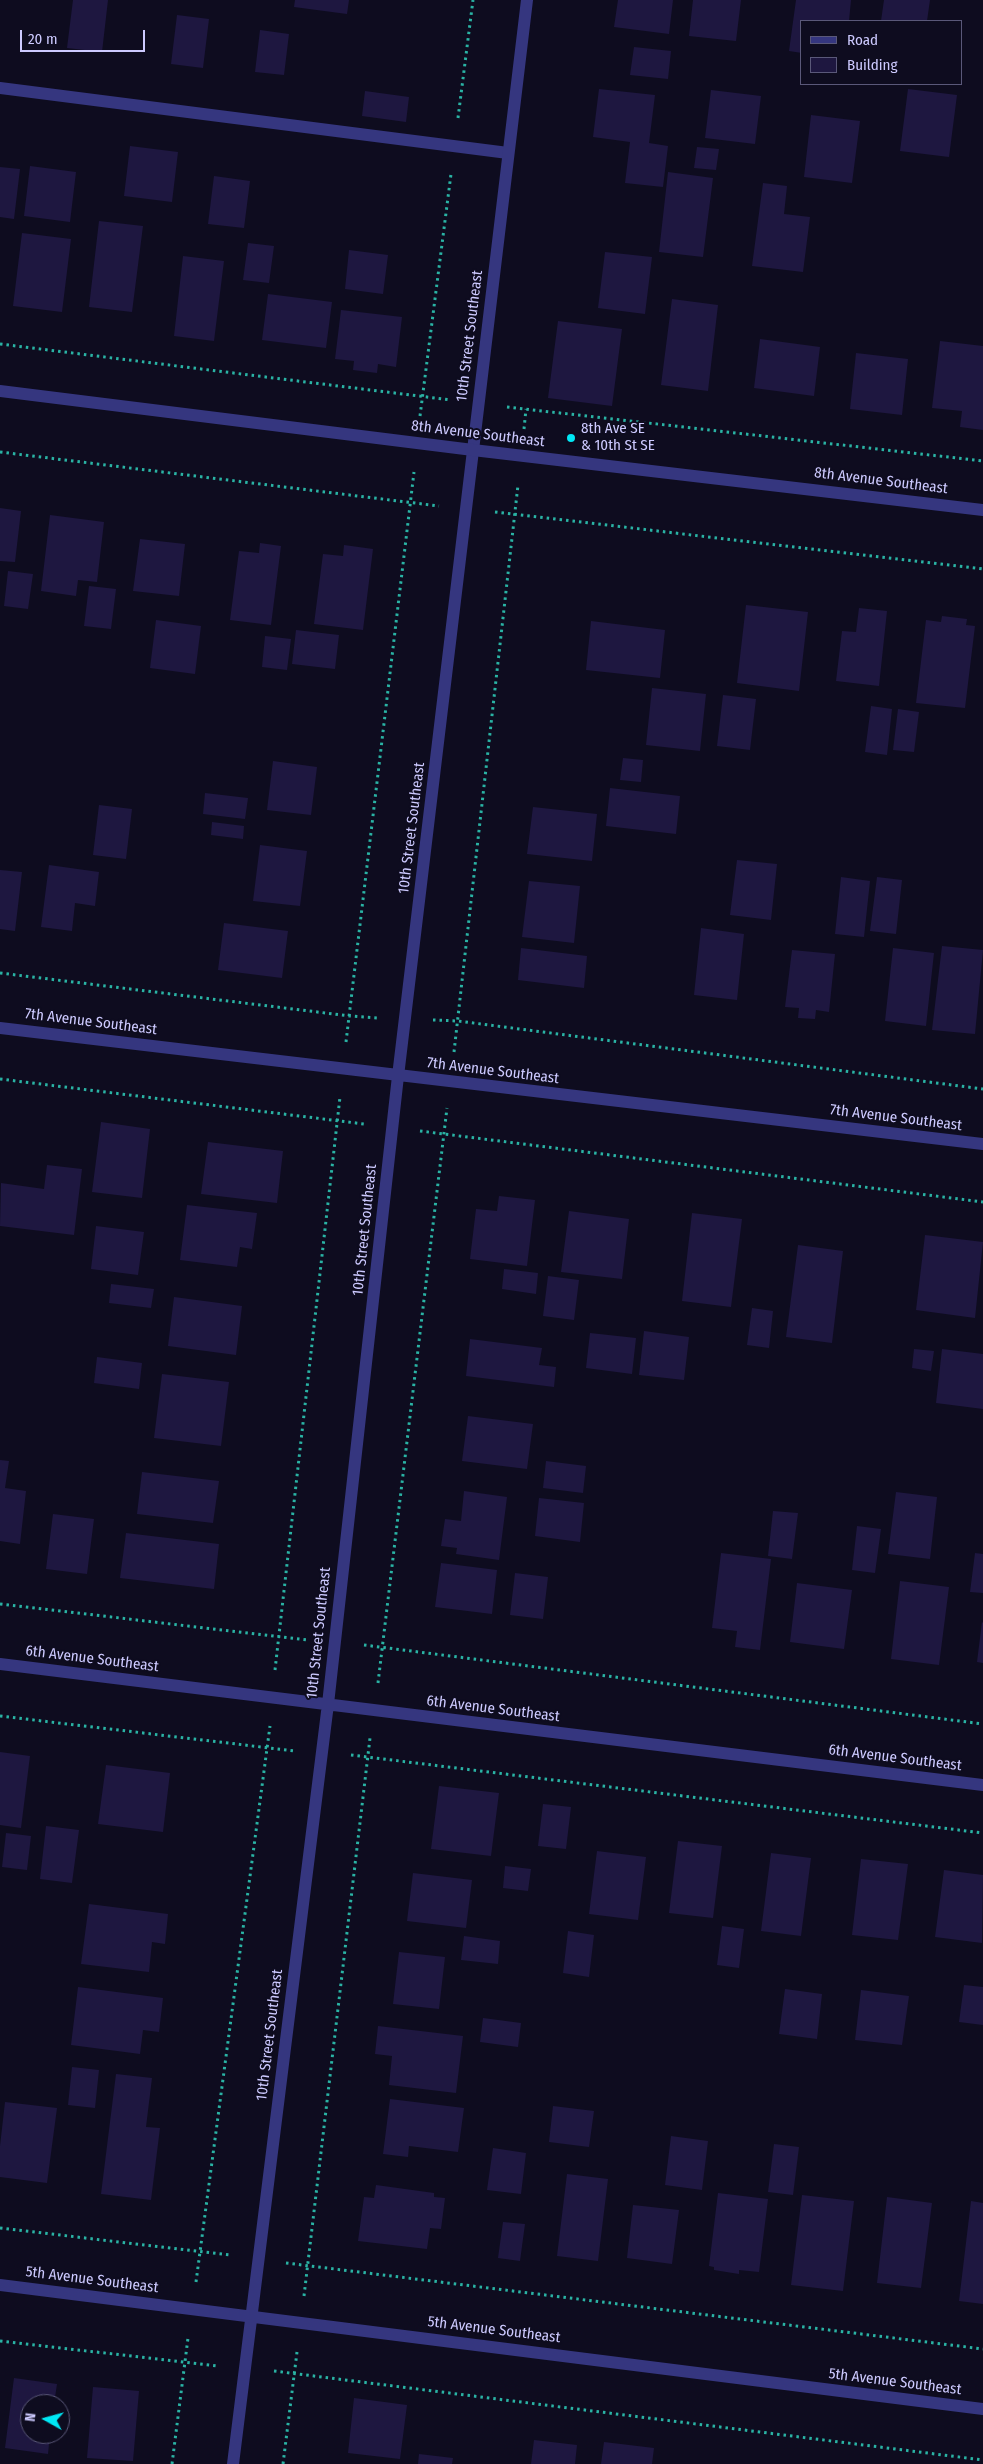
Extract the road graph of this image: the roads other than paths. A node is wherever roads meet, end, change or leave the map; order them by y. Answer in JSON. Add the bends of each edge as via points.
{"nodes":[{"id":1,"x":527,"y":0,"type":"edge"},
{"id":2,"x":0,"y":88,"type":"edge"},
{"id":3,"x":508,"y":152,"type":"junction"},
{"id":4,"x":0,"y":391,"type":"edge"},
{"id":5,"x":473,"y":450,"type":"junction"},
{"id":6,"x":983,"y":510,"type":"edge"},
{"id":7,"x":0,"y":1028,"type":"edge"},
{"id":8,"x":398,"y":1076,"type":"junction"},
{"id":9,"x":983,"y":1144,"type":"edge"},
{"id":10,"x":0,"y":1664,"type":"edge"},
{"id":11,"x":328,"y":1704,"type":"junction"},
{"id":12,"x":983,"y":1786,"type":"edge"},
{"id":13,"x":0,"y":2286,"type":"edge"},
{"id":14,"x":252,"y":2316,"type":"junction"},
{"id":15,"x":983,"y":2409,"type":"edge"},
{"id":16,"x":233,"y":2464,"type":"edge"}],
"edges":[{"from":1,"to":3,"type":"street","name":"10th Street Southeast"},
{"from":2,"to":3,"type":"street"},
{"from":3,"to":5,"type":"street","name":"10th Street Southeast"},
{"from":4,"to":5,"type":"street","name":"8th Avenue Southeast"},
{"from":5,"to":6,"type":"street","name":"8th Avenue Southeast"},
{"from":5,"to":8,"type":"street","name":"10th Street Southeast"},
{"from":7,"to":8,"type":"street","name":"7th Avenue Southeast"},
{"from":8,"to":9,"type":"street","name":"7th Avenue Southeast"},
{"from":8,"to":11,"type":"street","name":"10th Street Southeast"},
{"from":10,"to":11,"type":"street","name":"6th Avenue Southeast"},
{"from":11,"to":12,"type":"street","name":"6th Avenue Southeast"},
{"from":11,"to":14,"type":"street","name":"10th Street Southeast"},
{"from":13,"to":14,"type":"street","name":"5th Avenue Southeast"},
{"from":14,"to":15,"type":"street","name":"5th Avenue Southeast"},
{"from":14,"to":16,"type":"street","name":"10th Street Southeast"}]}
